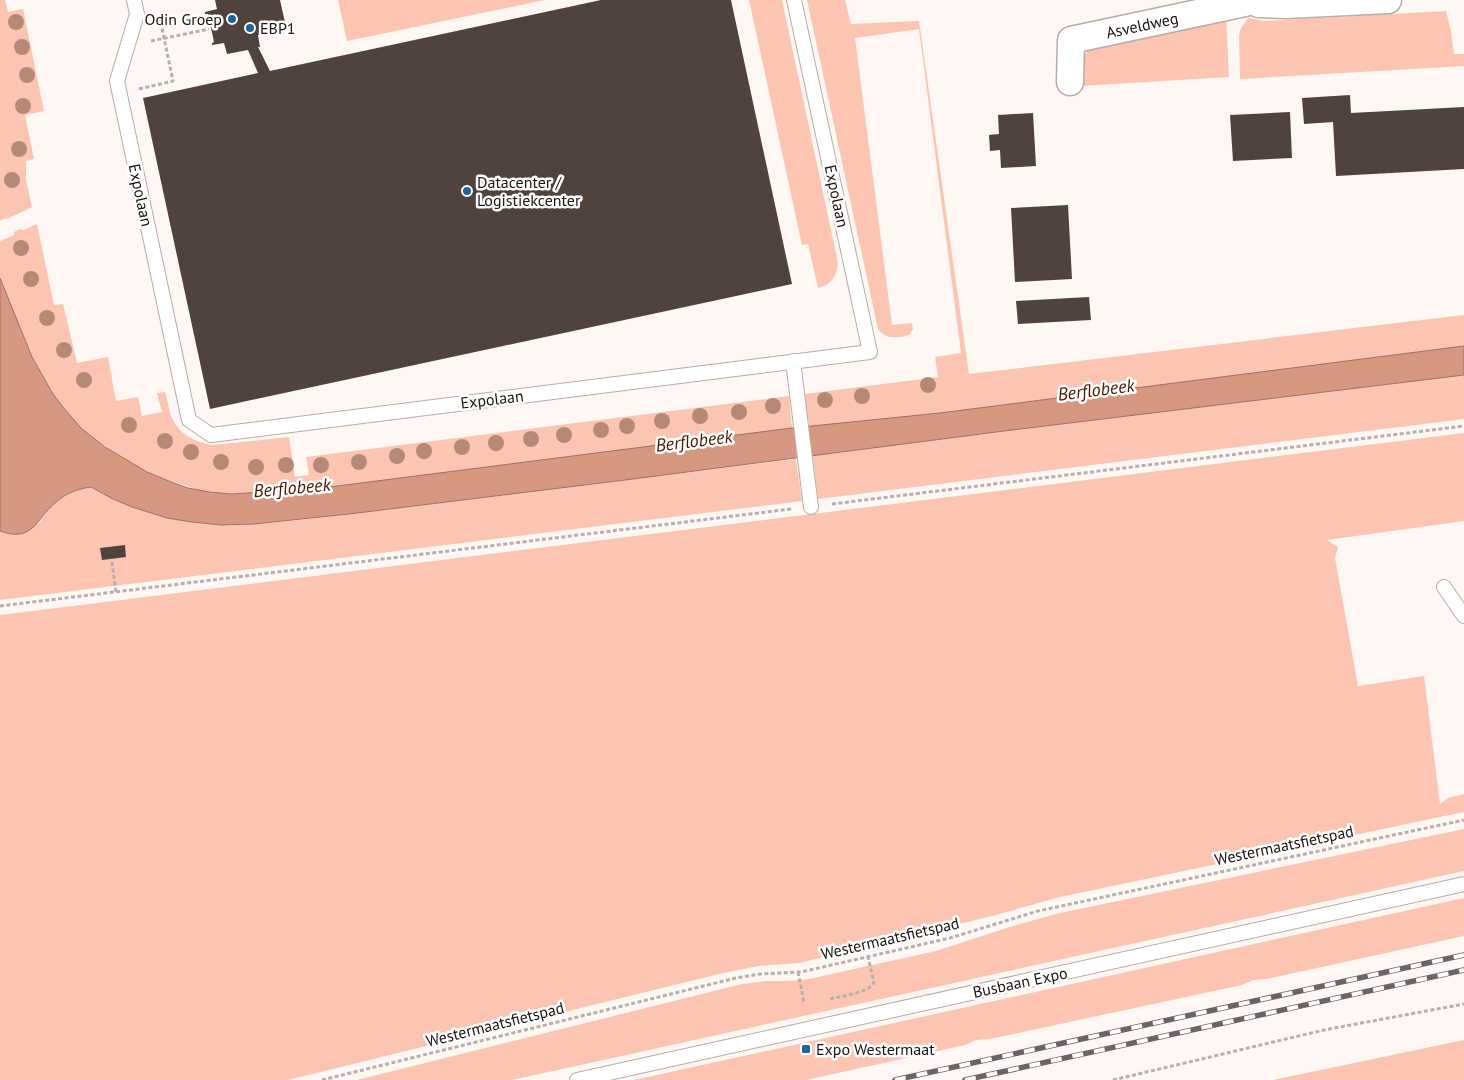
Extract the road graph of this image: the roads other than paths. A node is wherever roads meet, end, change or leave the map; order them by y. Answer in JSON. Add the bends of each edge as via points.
{"nodes":[{"id":1,"x":134,"y":0,"type":"edge"},
{"id":2,"x":794,"y":0,"type":"edge"},
{"id":3,"x":1388,"y":0,"type":"edge"},
{"id":4,"x":1253,"y":1,"type":"edge"},
{"id":5,"x":1070,"y":82,"type":"dead end"},
{"id":6,"x":793,"y":361,"type":"junction"},
{"id":7,"x":811,"y":507,"type":"road end"},
{"id":8,"x":1444,"y":587,"type":"dead end"},
{"id":9,"x":1464,"y":616,"type":"edge"},
{"id":10,"x":1464,"y":884,"type":"edge"},
{"id":11,"x":577,"y":1080,"type":"edge"}],
"edges":[{"from":1,"to":6,"type":"lane","name":"Expolaan","via":[[137,14],[117,81],[189,420],[211,434]]},
{"from":2,"to":6,"type":"lane","name":"Expolaan","via":[[870,352]]},
{"from":3,"to":4,"type":"street","name":"Asveldweg","via":[[1287,5]]},
{"from":4,"to":5,"type":"street","name":"Asveldweg","via":[[1071,40]]},
{"from":6,"to":7,"type":"lane"},
{"from":8,"to":9,"type":"lane"},
{"from":10,"to":11,"type":"lane","name":"Busbaan Expo"}]}
